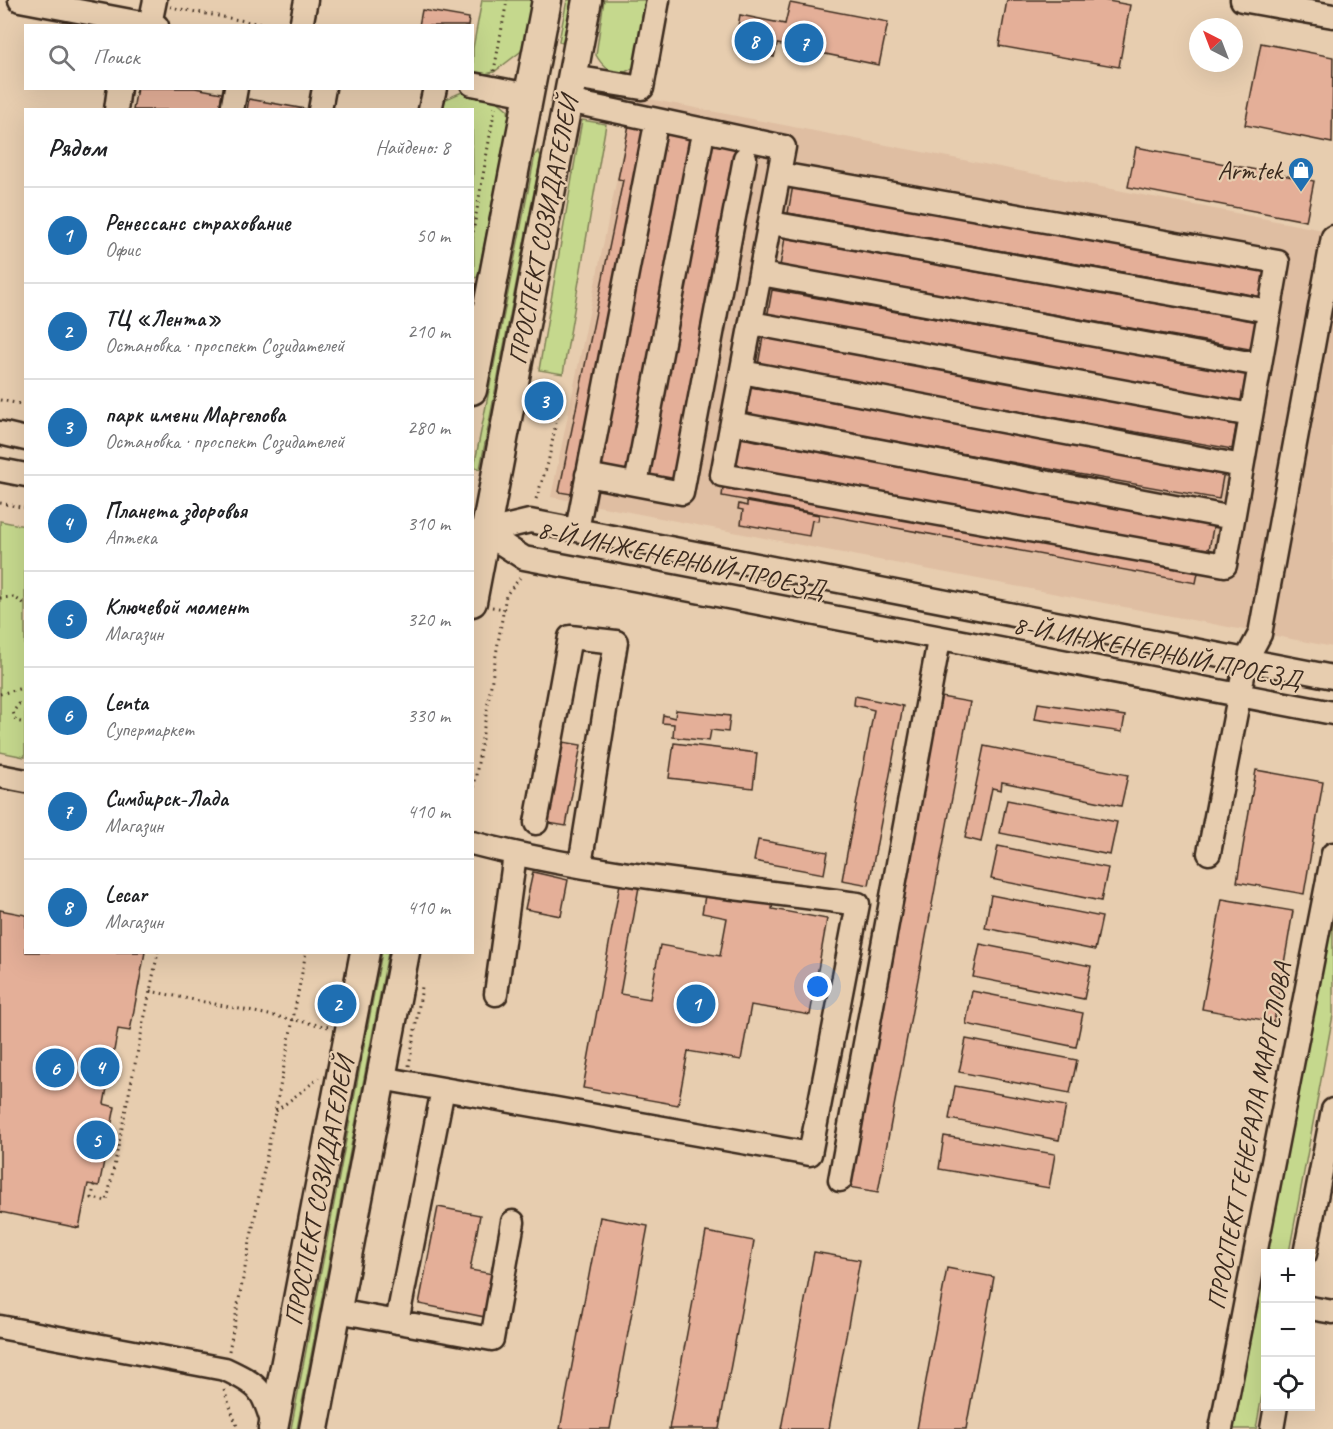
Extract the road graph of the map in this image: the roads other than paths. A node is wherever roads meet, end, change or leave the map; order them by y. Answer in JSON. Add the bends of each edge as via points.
{"nodes":[{"id":1,"x":20,"y":0,"type":"edge"},
{"id":2,"x":306,"y":0,"type":"edge"},
{"id":3,"x":547,"y":0,"type":"edge"},
{"id":4,"x":587,"y":0,"type":"edge"},
{"id":5,"x":658,"y":0,"type":"edge"},
{"id":6,"x":1242,"y":0,"type":"edge"},
{"id":7,"x":1333,"y":16,"type":"edge"},
{"id":8,"x":146,"y":17,"type":"edge"},
{"id":9,"x":301,"y":24,"type":"edge"},
{"id":10,"x":487,"y":87,"type":"edge"},
{"id":11,"x":570,"y":89,"type":"junction"},
{"id":12,"x":119,"y":90,"type":"edge"},
{"id":13,"x":236,"y":90,"type":"edge"},
{"id":14,"x":324,"y":90,"type":"edge"},
{"id":15,"x":435,"y":90,"type":"edge"},
{"id":16,"x":529,"y":95,"type":"junction"},
{"id":17,"x":116,"y":108,"type":"edge"},
{"id":18,"x":232,"y":108,"type":"edge"},
{"id":19,"x":320,"y":108,"type":"edge"},
{"id":20,"x":430,"y":108,"type":"edge"},
{"id":21,"x":654,"y":134,"type":"dead end"},
{"id":22,"x":701,"y":143,"type":"dead end"},
{"id":23,"x":745,"y":158,"type":"dead end"},
{"id":24,"x":780,"y":174,"type":"junction"},
{"id":25,"x":771,"y":223,"type":"junction"},
{"id":26,"x":1333,"y":237,"type":"edge"},
{"id":27,"x":761,"y":274,"type":"junction"},
{"id":28,"x":480,"y":300,"type":"edge"},
{"id":29,"x":1269,"y":311,"type":"junction"},
{"id":30,"x":752,"y":322,"type":"junction"},
{"id":31,"x":1260,"y":365,"type":"junction"},
{"id":32,"x":742,"y":372,"type":"junction"},
{"id":33,"x":474,"y":374,"type":"edge"},
{"id":34,"x":1251,"y":415,"type":"junction"},
{"id":35,"x":732,"y":423,"type":"junction"},
{"id":36,"x":0,"y":434,"type":"edge"},
{"id":37,"x":24,"y":439,"type":"edge"},
{"id":38,"x":1242,"y":466,"type":"junction"},
{"id":39,"x":0,"y":470,"type":"edge"},
{"id":40,"x":24,"y":475,"type":"edge"},
{"id":41,"x":587,"y":475,"type":"junction"},
{"id":42,"x":636,"y":484,"type":"junction"},
{"id":43,"x":1233,"y":518,"type":"junction"},
{"id":44,"x":577,"y":530,"type":"junction"},
{"id":45,"x":478,"y":531,"type":"edge"},
{"id":46,"x":482,"y":605,"type":"edge"},
{"id":47,"x":939,"y":640,"type":"junction"},
{"id":48,"x":1246,"y":660,"type":"junction"},
{"id":49,"x":1333,"y":677,"type":"edge"},
{"id":50,"x":1239,"y":696,"type":"junction"},
{"id":51,"x":1333,"y":713,"type":"edge"},
{"id":52,"x":0,"y":776,"type":"edge"},
{"id":53,"x":24,"y":781,"type":"edge"},
{"id":54,"x":536,"y":823,"type":"dead end"},
{"id":55,"x":474,"y":844,"type":"edge"},
{"id":56,"x":1209,"y":853,"type":"dead end"},
{"id":57,"x":515,"y":854,"type":"junction"},
{"id":58,"x":1333,"y":854,"type":"edge"},
{"id":59,"x":580,"y":865,"type":"junction"},
{"id":60,"x":365,"y":954,"type":"edge"},
{"id":61,"x":405,"y":954,"type":"edge"},
{"id":62,"x":496,"y":994,"type":"dead end"},
{"id":63,"x":394,"y":1080,"type":"junction"},
{"id":64,"x":443,"y":1089,"type":"junction"},
{"id":65,"x":1333,"y":1110,"type":"edge"},
{"id":66,"x":840,"y":1180,"type":"dead end"},
{"id":67,"x":513,"y":1222,"type":"dead end"},
{"id":68,"x":1306,"y":1249,"type":"edge"},
{"id":69,"x":1253,"y":1301,"type":"edge"},
{"id":70,"x":1315,"y":1309,"type":"edge"},
{"id":71,"x":337,"y":1311,"type":"junction"},
{"id":72,"x":1333,"y":1312,"type":"edge"},
{"id":73,"x":397,"y":1322,"type":"junction"},
{"id":74,"x":0,"y":1327,"type":"edge"},
{"id":75,"x":1275,"y":1411,"type":"edge"},
{"id":76,"x":274,"y":1428,"type":"edge"},
{"id":77,"x":314,"y":1429,"type":"edge"},
{"id":78,"x":1221,"y":1429,"type":"edge"},
{"id":79,"x":1272,"y":1429,"type":"edge"}],
"edges":[{"from":1,"to":8,"type":"street"},
{"from":2,"to":9,"type":"street"},
{"from":3,"to":16,"type":"main road","name":"ПРОСПЕКТ СОЗИДАТЕЛЕЙ"},
{"from":4,"to":11,"type":"main road","name":"ПРОСПЕКТ СОЗИДАТЕЛЕЙ"},
{"from":5,"to":11,"type":"street","via":[[642,88]]},
{"from":6,"to":7,"type":"street"},
{"from":10,"to":16,"type":"street"},
{"from":11,"to":16,"type":"main road"},
{"from":11,"to":24,"type":"street","via":[[784,147]]},
{"from":11,"to":45,"type":"main road","name":"ПРОСПЕКТ СОЗИДАТЕЛЕЙ"},
{"from":12,"to":17,"type":"street"},
{"from":13,"to":18,"type":"street"},
{"from":14,"to":19,"type":"street"},
{"from":15,"to":20,"type":"street"},
{"from":16,"to":28,"type":"main road","name":"ПРОСПЕКТ СОЗИДАТЕЛЕЙ"},
{"from":21,"to":41,"type":"street"},
{"from":22,"to":42,"type":"street"},
{"from":23,"to":42,"type":"street","via":[[682,493]]},
{"from":24,"to":25,"type":"street"},
{"from":24,"to":29,"type":"street","via":[[1278,262]]},
{"from":25,"to":27,"type":"street"},
{"from":25,"to":29,"type":"street"},
{"from":26,"to":48,"type":"street","via":[[1260,634]]},
{"from":27,"to":30,"type":"street"},
{"from":27,"to":31,"type":"street"},
{"from":28,"to":33,"type":"main road","name":"ПРОСПЕКТ СОЗИДАТЕЛЕЙ"},
{"from":29,"to":31,"type":"street"},
{"from":30,"to":32,"type":"street"},
{"from":30,"to":34,"type":"street"},
{"from":31,"to":34,"type":"street"},
{"from":32,"to":35,"type":"street"},
{"from":32,"to":38,"type":"street"},
{"from":34,"to":38,"type":"street"},
{"from":35,"to":43,"type":"street"},
{"from":35,"to":43,"type":"street","via":[[722,474],[734,477],[1225,566]]},
{"from":36,"to":37,"type":"street"},
{"from":38,"to":43,"type":"street"},
{"from":39,"to":40,"type":"street"},
{"from":41,"to":42,"type":"street"},
{"from":41,"to":44,"type":"street"},
{"from":44,"to":45,"type":"street","name":"8-Й ИНЖЕНЕРНЫЙ ПРОЕЗД","via":[[530,521]]},
{"from":44,"to":48,"type":"street","name":"8-Й ИНЖЕНЕРНЫЙ ПРОЕЗД"},
{"from":45,"to":46,"type":"main road","name":"ПРОСПЕКТ СОЗИДАТЕЛЕЙ"},
{"from":45,"to":47,"type":"street","name":"8-Й ИНЖЕНЕРНЫЙ ПРОЕЗД","via":[[524,558]]},
{"from":47,"to":50,"type":"street","name":"8-Й ИНЖЕНЕРНЫЙ ПРОЕЗД"},
{"from":47,"to":66,"type":"street"},
{"from":48,"to":49,"type":"street","name":"8-Й ИНЖЕНЕРНЫЙ ПРОЕЗД"},
{"from":48,"to":50,"type":"street"},
{"from":50,"to":51,"type":"street","name":"8-Й ИНЖЕНЕРНЫЙ ПРОЕЗД"},
{"from":50,"to":56,"type":"street"},
{"from":52,"to":53,"type":"street"},
{"from":54,"to":59,"type":"street","via":[[570,637],[616,642]]},
{"from":55,"to":57,"type":"street"},
{"from":57,"to":59,"type":"street"},
{"from":57,"to":62,"type":"street"},
{"from":58,"to":69,"type":"street","name":"ПРОСПЕКТ ГЕНЕРАЛА МАРГЕЛОВА"},
{"from":59,"to":64,"type":"street","via":[[858,904],[810,1154]]},
{"from":60,"to":76,"type":"main road","name":"ПРОСПЕКТ СОЗИДАТЕЛЕЙ"},
{"from":61,"to":63,"type":"main road","name":"ПРОСПЕКТ СОЗИДАТЕЛЕЙ"},
{"from":63,"to":64,"type":"street"},
{"from":63,"to":71,"type":"main road","name":"ПРОСПЕКТ СОЗИДАТЕЛЕЙ"},
{"from":64,"to":73,"type":"street"},
{"from":65,"to":68,"type":"street"},
{"from":67,"to":73,"type":"street","via":[[492,1339]]},
{"from":69,"to":78,"type":"street","name":"ПРОСПЕКТ ГЕНЕРАЛА МАРГЕЛОВА"},
{"from":70,"to":72,"type":"street"},
{"from":71,"to":73,"type":"street"},
{"from":71,"to":77,"type":"main road","name":"ПРОСПЕКТ СОЗИДАТЕЛЕЙ"},
{"from":74,"to":76,"type":"street","via":[[225,1370],[253,1382],[266,1400]]},
{"from":75,"to":79,"type":"street"}]}
